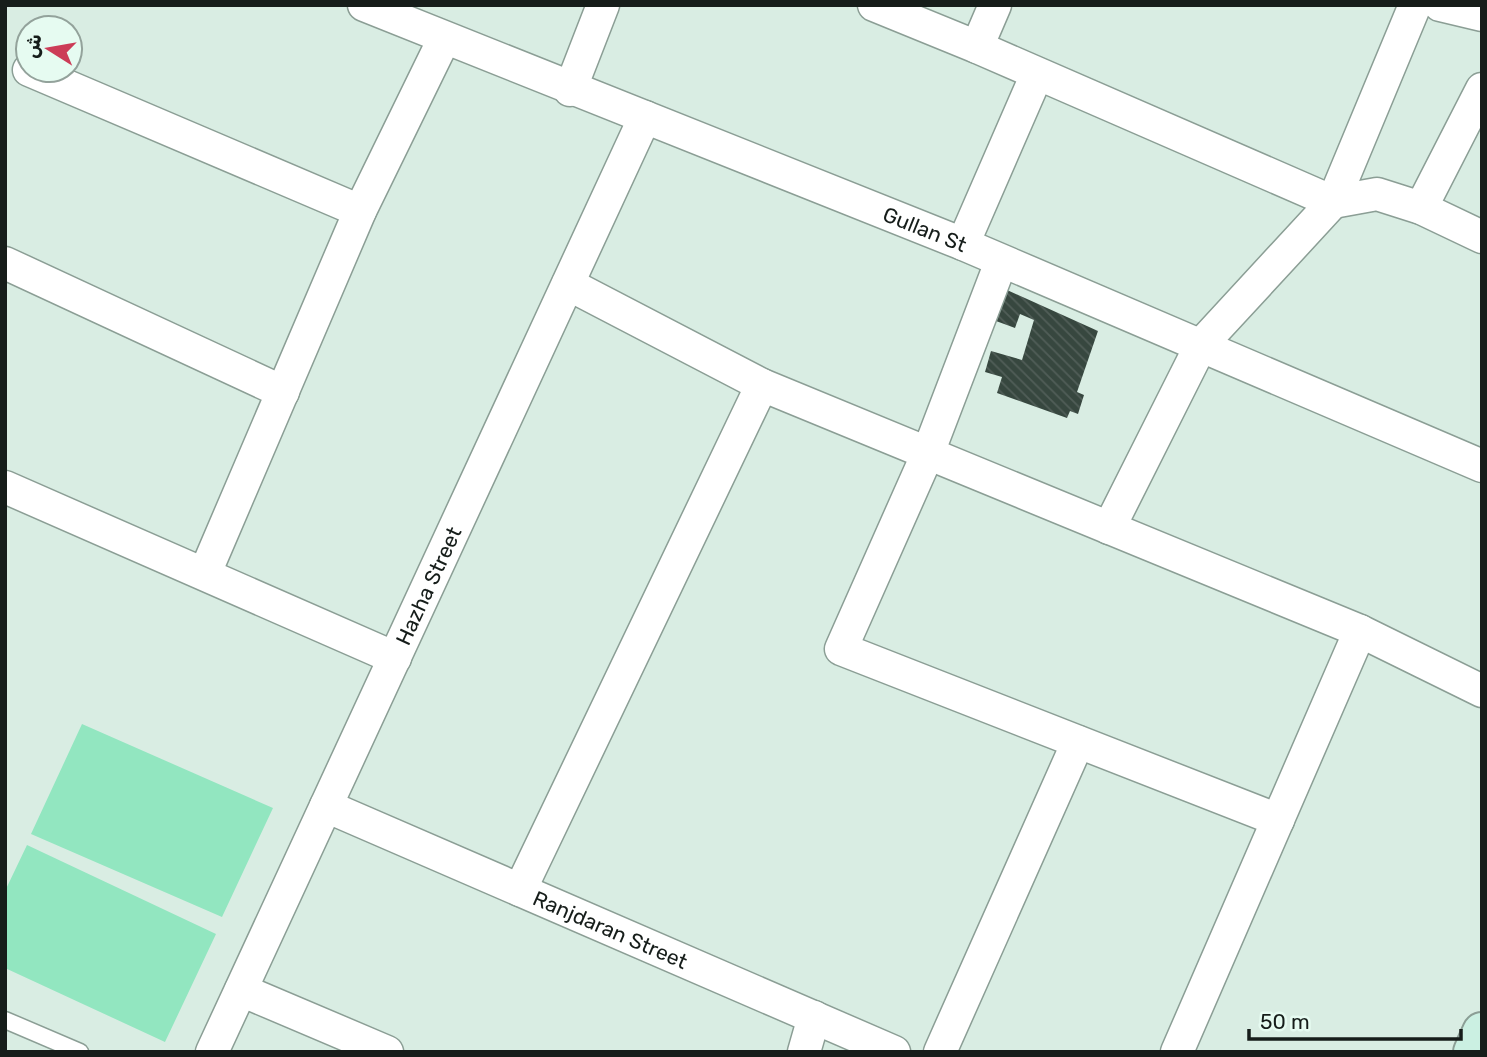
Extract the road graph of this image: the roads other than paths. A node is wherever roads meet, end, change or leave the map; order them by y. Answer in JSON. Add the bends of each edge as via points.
{"nodes":[{"id":1,"x":364,"y":5,"type":"edge"},
{"id":2,"x":603,"y":5,"type":"edge"},
{"id":3,"x":874,"y":5,"type":"edge"},
{"id":4,"x":996,"y":5,"type":"edge"},
{"id":5,"x":1415,"y":5,"type":"edge"},
{"id":6,"x":1440,"y":5,"type":"edge"},
{"id":7,"x":1482,"y":15,"type":"edge"},
{"id":8,"x":428,"y":23,"type":"edge"},
{"id":9,"x":977,"y":47,"type":"junction"},
{"id":10,"x":1037,"y":74,"type":"junction"},
{"id":11,"x":61,"y":84,"type":"edge"},
{"id":12,"x":1482,"y":89,"type":"edge"},
{"id":13,"x":570,"y":90,"type":"junction"},
{"id":14,"x":645,"y":117,"type":"junction"},
{"id":15,"x":1333,"y":202,"type":"junction"},
{"id":16,"x":1421,"y":208,"type":"junction"},
{"id":17,"x":360,"y":211,"type":"junction"},
{"id":18,"x":1482,"y":237,"type":"edge"},
{"id":19,"x":962,"y":244,"type":"junction"},
{"id":20,"x":1001,"y":262,"type":"junction"},
{"id":21,"x":5,"y":263,"type":"edge"},
{"id":22,"x":568,"y":284,"type":"junction"},
{"id":23,"x":1201,"y":345,"type":"junction"},
{"id":24,"x":762,"y":385,"type":"junction"},
{"id":25,"x":282,"y":392,"type":"junction"},
{"id":26,"x":928,"y":453,"type":"junction"},
{"id":27,"x":1482,"y":466,"type":"edge"},
{"id":28,"x":5,"y":487,"type":"edge"},
{"id":29,"x":1109,"y":528,"type":"junction"},
{"id":30,"x":205,"y":573,"type":"junction"},
{"id":31,"x":1360,"y":631,"type":"junction"},
{"id":32,"x":395,"y":658,"type":"junction"},
{"id":33,"x":1482,"y":691,"type":"edge"},
{"id":34,"x":1078,"y":742,"type":"junction"},
{"id":35,"x":326,"y":806,"type":"junction"},
{"id":36,"x":1278,"y":820,"type":"junction"},
{"id":37,"x":520,"y":890,"type":"junction"},
{"id":38,"x":241,"y":990,"type":"junction"},
{"id":39,"x":814,"y":1017,"type":"junction"},
{"id":40,"x":5,"y":1020,"type":"edge"},
{"id":41,"x":1482,"y":1032,"type":"edge"},
{"id":42,"x":79,"y":1052,"type":"edge"},
{"id":43,"x":212,"y":1052,"type":"edge"},
{"id":44,"x":387,"y":1052,"type":"edge"},
{"id":45,"x":804,"y":1052,"type":"edge"},
{"id":46,"x":894,"y":1052,"type":"edge"},
{"id":47,"x":940,"y":1052,"type":"edge"},
{"id":48,"x":1177,"y":1052,"type":"edge"},
{"id":49,"x":1473,"y":1052,"type":"edge"}],
"edges":[{"from":1,"to":8,"type":"street","name":"Gullan St"},
{"from":2,"to":13,"type":"street"},
{"from":3,"to":9,"type":"street"},
{"from":4,"to":9,"type":"street"},
{"from":5,"to":15,"type":"street"},
{"from":6,"to":7,"type":"street"},
{"from":8,"to":13,"type":"street","name":"Gullan St"},
{"from":8,"to":17,"type":"street"},
{"from":9,"to":10,"type":"street"},
{"from":10,"to":15,"type":"street"},
{"from":10,"to":19,"type":"street"},
{"from":11,"to":17,"type":"street"},
{"from":12,"to":16,"type":"street"},
{"from":13,"to":14,"type":"street","name":"Gullan St"},
{"from":14,"to":19,"type":"street","name":"Gullan St"},
{"from":14,"to":22,"type":"street","name":"Hazha Street"},
{"from":15,"to":16,"type":"street","via":[[1377,194]]},
{"from":15,"to":23,"type":"street"},
{"from":16,"to":18,"type":"street"},
{"from":17,"to":25,"type":"street"},
{"from":19,"to":20,"type":"street","name":"Gullan St"},
{"from":20,"to":23,"type":"street","name":"Gullan St"},
{"from":20,"to":26,"type":"street"},
{"from":21,"to":25,"type":"street"},
{"from":22,"to":24,"type":"street"},
{"from":22,"to":32,"type":"street","name":"Hazha Street"},
{"from":23,"to":27,"type":"street","name":"Gullan St"},
{"from":23,"to":29,"type":"street"},
{"from":24,"to":26,"type":"street"},
{"from":24,"to":37,"type":"street"},
{"from":25,"to":30,"type":"street"},
{"from":26,"to":29,"type":"street"},
{"from":26,"to":34,"type":"street","via":[[841,649]]},
{"from":28,"to":30,"type":"street"},
{"from":29,"to":31,"type":"street"},
{"from":30,"to":32,"type":"street"},
{"from":31,"to":33,"type":"street"},
{"from":31,"to":36,"type":"street"},
{"from":32,"to":35,"type":"street","name":"Hazha Street"},
{"from":34,"to":36,"type":"street"},
{"from":34,"to":47,"type":"street"},
{"from":35,"to":37,"type":"street","name":"Ranjdaran Street"},
{"from":35,"to":38,"type":"street","name":"Hazha Street"},
{"from":36,"to":48,"type":"street"},
{"from":37,"to":39,"type":"street","name":"Ranjdaran Street"},
{"from":38,"to":43,"type":"street","name":"Hazha Street"},
{"from":38,"to":44,"type":"street"},
{"from":39,"to":45,"type":"street"},
{"from":39,"to":46,"type":"street","name":"Ranjdaran Street"},
{"from":40,"to":42,"type":"lane"},
{"from":41,"to":49,"type":"main road"}]}
